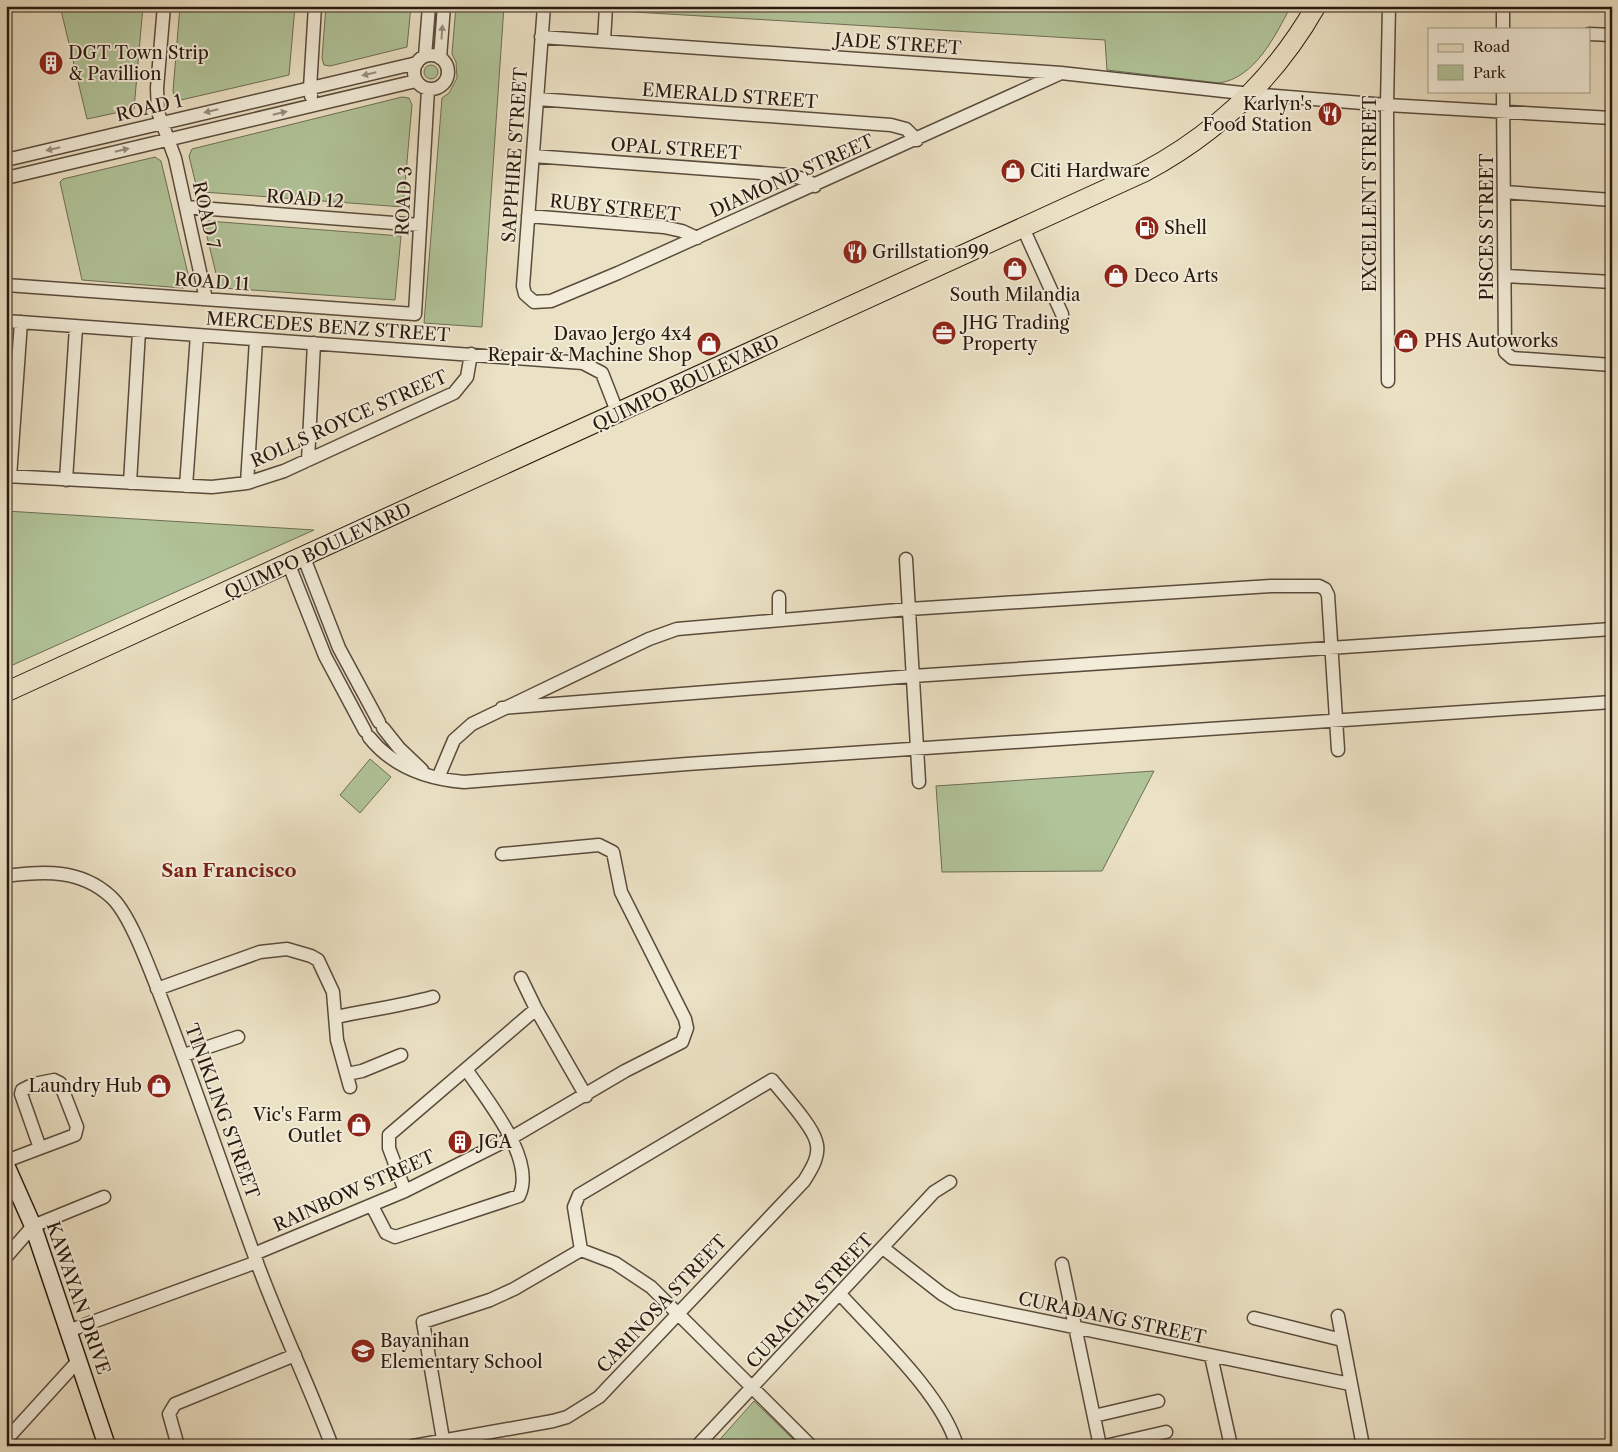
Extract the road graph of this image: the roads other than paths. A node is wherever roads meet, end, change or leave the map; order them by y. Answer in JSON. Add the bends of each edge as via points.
{"nodes":[{"id":1,"x":164,"y":6,"type":"edge"},
{"id":2,"x":316,"y":6,"type":"edge"},
{"id":3,"x":429,"y":6,"type":"edge"},
{"id":4,"x":444,"y":6,"type":"edge"},
{"id":5,"x":544,"y":6,"type":"edge"},
{"id":6,"x":606,"y":6,"type":"edge"},
{"id":7,"x":1316,"y":6,"type":"edge"},
{"id":8,"x":1389,"y":6,"type":"edge"},
{"id":9,"x":1502,"y":6,"type":"edge"},
{"id":10,"x":1503,"y":28,"type":"edge"},
{"id":11,"x":1590,"y":34,"type":"edge"},
{"id":12,"x":1612,"y":35,"type":"edge"},
{"id":13,"x":541,"y":37,"type":"junction"},
{"id":14,"x":604,"y":41,"type":"junction"},
{"id":15,"x":440,"y":58,"type":"junction"},
{"id":16,"x":421,"y":59,"type":"junction"},
{"id":17,"x":1061,"y":73,"type":"junction"},
{"id":18,"x":416,"y":81,"type":"junction"},
{"id":19,"x":310,"y":88,"type":"junction"},
{"id":20,"x":428,"y":89,"type":"junction"},
{"id":21,"x":1503,"y":92,"type":"edge"},
{"id":22,"x":1251,"y":94,"type":"junction"},
{"id":23,"x":537,"y":99,"type":"junction"},
{"id":24,"x":313,"y":105,"type":"junction"},
{"id":25,"x":1387,"y":105,"type":"junction"},
{"id":26,"x":1504,"y":112,"type":"junction"},
{"id":27,"x":1612,"y":118,"type":"edge"},
{"id":28,"x":162,"y":123,"type":"junction"},
{"id":29,"x":98,"y":138,"type":"junction"},
{"id":30,"x":168,"y":140,"type":"junction"},
{"id":31,"x":917,"y":140,"type":"junction"},
{"id":32,"x":102,"y":155,"type":"junction"},
{"id":33,"x":533,"y":156,"type":"junction"},
{"id":34,"x":6,"y":160,"type":"edge"},
{"id":35,"x":6,"y":178,"type":"edge"},
{"id":36,"x":815,"y":186,"type":"junction"},
{"id":37,"x":1504,"y":192,"type":"junction"},
{"id":38,"x":1612,"y":200,"type":"edge"},
{"id":39,"x":186,"y":207,"type":"junction"},
{"id":40,"x":528,"y":216,"type":"junction"},
{"id":41,"x":420,"y":225,"type":"junction"},
{"id":42,"x":1022,"y":228,"type":"junction"},
{"id":43,"x":697,"y":238,"type":"junction"},
{"id":44,"x":1506,"y":276,"type":"junction"},
{"id":45,"x":1612,"y":282,"type":"edge"},
{"id":46,"x":6,"y":285,"type":"edge"},
{"id":47,"x":206,"y":299,"type":"junction"},
{"id":48,"x":534,"y":302,"type":"joint"},
{"id":49,"x":415,"y":314,"type":"joint"},
{"id":50,"x":1062,"y":314,"type":"dead end"},
{"id":51,"x":6,"y":321,"type":"edge"},
{"id":52,"x":20,"y":322,"type":"junction"},
{"id":53,"x":76,"y":326,"type":"junction"},
{"id":54,"x":139,"y":331,"type":"junction"},
{"id":55,"x":197,"y":335,"type":"junction"},
{"id":56,"x":256,"y":340,"type":"junction"},
{"id":57,"x":314,"y":343,"type":"junction"},
{"id":58,"x":471,"y":354,"type":"junction"},
{"id":59,"x":1612,"y":365,"type":"edge"},
{"id":60,"x":1388,"y":381,"type":"dead end"},
{"id":61,"x":618,"y":414,"type":"junction"},
{"id":62,"x":308,"y":460,"type":"junction"},
{"id":63,"x":8,"y":477,"type":"edge"},
{"id":64,"x":66,"y":480,"type":"junction"},
{"id":65,"x":130,"y":483,"type":"junction"},
{"id":66,"x":247,"y":483,"type":"junction"},
{"id":67,"x":186,"y":486,"type":"junction"},
{"id":68,"x":906,"y":559,"type":"dead end"},
{"id":69,"x":296,"y":561,"type":"junction"},
{"id":70,"x":779,"y":597,"type":"dead end"},
{"id":71,"x":909,"y":609,"type":"junction"},
{"id":72,"x":780,"y":619,"type":"junction"},
{"id":73,"x":1612,"y":629,"type":"edge"},
{"id":74,"x":1333,"y":649,"type":"junction"},
{"id":75,"x":913,"y":676,"type":"junction"},
{"id":76,"x":6,"y":692,"type":"edge"},
{"id":77,"x":1612,"y":702,"type":"edge"},
{"id":78,"x":370,"y":708,"type":"junction"},
{"id":79,"x":502,"y":708,"type":"junction"},
{"id":80,"x":357,"y":716,"type":"junction"},
{"id":81,"x":1338,"y":720,"type":"junction"},
{"id":82,"x":917,"y":749,"type":"junction"},
{"id":83,"x":1338,"y":750,"type":"dead end"},
{"id":84,"x":433,"y":777,"type":"junction"},
{"id":85,"x":919,"y":782,"type":"dead end"},
{"id":86,"x":502,"y":854,"type":"dead end"},
{"id":87,"x":6,"y":876,"type":"edge"},
{"id":88,"x":521,"y":978,"type":"dead end"},
{"id":89,"x":157,"y":989,"type":"junction"},
{"id":90,"x":433,"y":997,"type":"dead end"},
{"id":91,"x":536,"y":1010,"type":"junction"},
{"id":92,"x":336,"y":1017,"type":"junction"},
{"id":93,"x":238,"y":1037,"type":"dead end"},
{"id":94,"x":402,"y":1054,"type":"dead end"},
{"id":95,"x":184,"y":1055,"type":"junction"},
{"id":96,"x":466,"y":1069,"type":"junction"},
{"id":97,"x":586,"y":1096,"type":"junction"},
{"id":98,"x":511,"y":1138,"type":"junction"},
{"id":99,"x":40,"y":1148,"type":"junction"},
{"id":100,"x":6,"y":1163,"type":"edge"},
{"id":101,"x":950,"y":1182,"type":"dead end"},
{"id":102,"x":406,"y":1191,"type":"junction"},
{"id":103,"x":104,"y":1197,"type":"dead end"},
{"id":104,"x":372,"y":1206,"type":"junction"},
{"id":105,"x":33,"y":1226,"type":"junction"},
{"id":106,"x":883,"y":1248,"type":"junction"},
{"id":107,"x":581,"y":1250,"type":"junction"},
{"id":108,"x":6,"y":1257,"type":"edge"},
{"id":109,"x":255,"y":1258,"type":"junction"},
{"id":110,"x":1062,"y":1264,"type":"dead end"},
{"id":111,"x":840,"y":1294,"type":"junction"},
{"id":112,"x":678,"y":1312,"type":"junction"},
{"id":113,"x":1338,"y":1316,"type":"dead end"},
{"id":114,"x":1254,"y":1318,"type":"dead end"},
{"id":115,"x":1076,"y":1328,"type":"junction"},
{"id":116,"x":68,"y":1331,"type":"junction"},
{"id":117,"x":1342,"y":1340,"type":"junction"},
{"id":118,"x":295,"y":1354,"type":"junction"},
{"id":119,"x":1211,"y":1356,"type":"junction"},
{"id":120,"x":78,"y":1361,"type":"junction"},
{"id":121,"x":1350,"y":1384,"type":"junction"},
{"id":122,"x":752,"y":1388,"type":"junction"},
{"id":123,"x":1158,"y":1401,"type":"dead end"},
{"id":124,"x":1094,"y":1416,"type":"junction"},
{"id":125,"x":1166,"y":1432,"type":"dead end"},
{"id":126,"x":443,"y":1439,"type":"junction"},
{"id":127,"x":6,"y":1440,"type":"edge"},
{"id":128,"x":107,"y":1446,"type":"edge"},
{"id":129,"x":178,"y":1446,"type":"edge"},
{"id":130,"x":332,"y":1446,"type":"edge"},
{"id":131,"x":412,"y":1446,"type":"edge"},
{"id":132,"x":697,"y":1446,"type":"edge"},
{"id":133,"x":811,"y":1446,"type":"edge"},
{"id":134,"x":957,"y":1446,"type":"edge"},
{"id":135,"x":1100,"y":1446,"type":"edge"},
{"id":136,"x":1105,"y":1446,"type":"edge"},
{"id":137,"x":1231,"y":1446,"type":"edge"},
{"id":138,"x":1363,"y":1446,"type":"edge"}],
"edges":[{"from":1,"to":28,"type":"street","name":"ROAD 7","via":[[157,88]]},
{"from":2,"to":19,"type":"street"},
{"from":3,"to":16,"type":"street"},
{"from":15,"to":4,"type":"street","one_way":true},
{"from":5,"to":13,"type":"street","name":"SAPPHIRE STREET"},
{"from":6,"to":14,"type":"street"},
{"from":7,"to":22,"type":"main road","name":"QUIMPO BOULEVARD","via":[[1291,45]]},
{"from":8,"to":25,"type":"street","name":"EXCELLENT STREET"},
{"from":9,"to":10,"type":"street"},
{"from":11,"to":12,"type":"street"},
{"from":13,"to":14,"type":"street","name":"JADE STREET"},
{"from":13,"to":23,"type":"street","name":"SAPPHIRE STREET"},
{"from":14,"to":17,"type":"street","name":"JADE STREET"},
{"from":15,"to":16,"type":"street"},
{"from":15,"to":20,"type":"street","via":[[447,66],[448,76],[443,85]]},
{"from":16,"to":18,"type":"street","via":[[414,72]]},
{"from":16,"to":19,"type":"street","name":"ROAD 1","one_way":true},
{"from":17,"to":22,"type":"street","name":"JADE STREET"},
{"from":17,"to":31,"type":"street","name":"DIAMOND STREET"},
{"from":18,"to":20,"type":"street"},
{"from":18,"to":24,"type":"street","name":"ROAD 1"},
{"from":19,"to":24,"type":"street"},
{"from":19,"to":28,"type":"street","name":"ROAD 1","one_way":true},
{"from":20,"to":41,"type":"street","name":"ROAD 3"},
{"from":21,"to":26,"type":"street","name":"PISCES STREET"},
{"from":22,"to":25,"type":"street","name":"JADE STREET"},
{"from":22,"to":42,"type":"main road","name":"QUIMPO BOULEVARD","via":[[1207,133],[1175,155]]},
{"from":23,"to":31,"type":"street","name":"EMERALD STREET","via":[[891,125],[906,130]]},
{"from":23,"to":33,"type":"street","name":"SAPPHIRE STREET"},
{"from":30,"to":24,"type":"street","name":"ROAD 1","one_way":true},
{"from":25,"to":26,"type":"street","name":"JADE STREET"},
{"from":25,"to":60,"type":"street","name":"EXCELLENT STREET"},
{"from":26,"to":27,"type":"street","name":"JADE STREET"},
{"from":26,"to":37,"type":"street","name":"PISCES STREET"},
{"from":28,"to":29,"type":"street","name":"ROAD 1"},
{"from":28,"to":30,"type":"street","name":"ROAD 7"},
{"from":29,"to":32,"type":"street"},
{"from":29,"to":34,"type":"street","name":"ROAD 1","one_way":true},
{"from":32,"to":30,"type":"street","name":"ROAD 1","one_way":true},
{"from":30,"to":39,"type":"street","name":"ROAD 7"},
{"from":31,"to":36,"type":"street","name":"DIAMOND STREET"},
{"from":32,"to":35,"type":"street","name":"ROAD 1"},
{"from":33,"to":36,"type":"street","name":"OPAL STREET","via":[[789,174]]},
{"from":33,"to":40,"type":"street","name":"SAPPHIRE STREET"},
{"from":36,"to":43,"type":"street","name":"DIAMOND STREET"},
{"from":37,"to":38,"type":"street"},
{"from":37,"to":44,"type":"street","name":"PISCES STREET"},
{"from":39,"to":41,"type":"street","name":"ROAD 12"},
{"from":39,"to":47,"type":"street","name":"ROAD 7"},
{"from":40,"to":43,"type":"street","name":"RUBY STREET","via":[[664,227]]},
{"from":40,"to":48,"type":"street","name":"SAPPHIRE STREET","via":[[523,286],[525,294]]},
{"from":41,"to":49,"type":"street","name":"ROAD 3"},
{"from":42,"to":50,"type":"street"},
{"from":42,"to":61,"type":"main road","name":"QUIMPO BOULEVARD"},
{"from":43,"to":48,"type":"street","name":"DIAMOND STREET","via":[[551,301]]},
{"from":44,"to":45,"type":"street"},
{"from":44,"to":59,"type":"street","name":"PISCES STREET","via":[[1504,345],[1512,358]]},
{"from":46,"to":47,"type":"street","name":"ROAD 11"},
{"from":47,"to":49,"type":"street","name":"ROAD 11"},
{"from":51,"to":52,"type":"street","name":"MERCEDES BENZ STREET"},
{"from":52,"to":53,"type":"street","name":"MERCEDES BENZ STREET"},
{"from":52,"to":63,"type":"street"},
{"from":53,"to":54,"type":"street","name":"MERCEDES BENZ STREET"},
{"from":53,"to":64,"type":"street"},
{"from":54,"to":55,"type":"street","name":"MERCEDES BENZ STREET"},
{"from":54,"to":65,"type":"street"},
{"from":55,"to":56,"type":"street","name":"MERCEDES BENZ STREET"},
{"from":55,"to":67,"type":"street"},
{"from":56,"to":57,"type":"street","name":"MERCEDES BENZ STREET"},
{"from":56,"to":66,"type":"street"},
{"from":57,"to":58,"type":"street","name":"MERCEDES BENZ STREET"},
{"from":57,"to":62,"type":"street"},
{"from":58,"to":61,"type":"street","name":"MERCEDES BENZ STREET","via":[[590,365],[602,373]]},
{"from":58,"to":62,"type":"street","name":"ROLLS ROYCE STREET","via":[[467,377],[454,393]]},
{"from":61,"to":69,"type":"main road","name":"QUIMPO BOULEVARD"},
{"from":62,"to":66,"type":"street","name":"ROLLS ROYCE STREET"},
{"from":63,"to":64,"type":"street","name":"ROLLS ROYCE STREET"},
{"from":64,"to":65,"type":"street","name":"ROLLS ROYCE STREET"},
{"from":65,"to":67,"type":"street","name":"ROLLS ROYCE STREET"},
{"from":66,"to":67,"type":"street","name":"ROLLS ROYCE STREET"},
{"from":68,"to":71,"type":"street"},
{"from":69,"to":76,"type":"main road","name":"QUIMPO BOULEVARD"},
{"from":69,"to":78,"type":"street"},
{"from":69,"to":80,"type":"street","via":[[313,630]]},
{"from":70,"to":72,"type":"street"},
{"from":71,"to":72,"type":"street"},
{"from":71,"to":74,"type":"street","via":[[1313,585],[1325,589],[1328,595]]},
{"from":71,"to":75,"type":"street"},
{"from":72,"to":79,"type":"street","via":[[690,627],[663,633]]},
{"from":73,"to":74,"type":"street"},
{"from":74,"to":75,"type":"street"},
{"from":74,"to":81,"type":"street"},
{"from":75,"to":79,"type":"street"},
{"from":75,"to":82,"type":"street"},
{"from":77,"to":81,"type":"street"},
{"from":78,"to":80,"type":"street"},
{"from":78,"to":84,"type":"street","via":[[399,748]]},
{"from":79,"to":84,"type":"street","via":[[472,724],[454,740]]},
{"from":80,"to":84,"type":"street","via":[[367,734],[391,759]]},
{"from":81,"to":82,"type":"street"},
{"from":81,"to":83,"type":"street"},
{"from":82,"to":84,"type":"street","via":[[464,782]]},
{"from":82,"to":85,"type":"street"},
{"from":86,"to":97,"type":"street","name":"RAINBOW STREET","via":[[599,845],[613,852],[621,892],[685,1019],[686,1036],[678,1044],[625,1071]]},
{"from":87,"to":89,"type":"street","name":"TINIKLING STREET","via":[[32,873],[70,875],[88,881],[111,896],[123,912]]},
{"from":88,"to":91,"type":"street"},
{"from":89,"to":92,"type":"street","via":[[260,952],[303,952],[318,960],[333,992]]},
{"from":89,"to":95,"type":"street","name":"TINIKLING STREET"},
{"from":90,"to":92,"type":"street"},
{"from":91,"to":96,"type":"street"},
{"from":91,"to":97,"type":"street"},
{"from":92,"to":94,"type":"street","via":[[337,1040],[348,1080]]},
{"from":93,"to":95,"type":"street"},
{"from":95,"to":109,"type":"street","name":"TINIKLING STREET"},
{"from":96,"to":98,"type":"street"},
{"from":96,"to":102,"type":"street","via":[[389,1135],[389,1148]]},
{"from":97,"to":98,"type":"street","name":"RAINBOW STREET"},
{"from":98,"to":102,"type":"street","name":"RAINBOW STREET"},
{"from":98,"to":104,"type":"street","via":[[523,1184],[513,1199],[395,1237],[386,1233]]},
{"from":99,"to":99,"type":"street","via":[[21,1094],[22,1090],[34,1084],[54,1080],[60,1083],[77,1132],[72,1138]]},
{"from":99,"to":100,"type":"street"},
{"from":100,"to":105,"type":"street","name":"KAWAYAN DRIVE"},
{"from":101,"to":106,"type":"street","name":"CURACHA STREET","via":[[934,1192]]},
{"from":102,"to":104,"type":"street","name":"RAINBOW STREET"},
{"from":103,"to":105,"type":"street"},
{"from":104,"to":109,"type":"street","name":"RAINBOW STREET"},
{"from":105,"to":108,"type":"street"},
{"from":105,"to":116,"type":"street","name":"KAWAYAN DRIVE"},
{"from":106,"to":111,"type":"street","name":"CURACHA STREET"},
{"from":106,"to":115,"type":"street","name":"CURADANG STREET","via":[[957,1302]]},
{"from":107,"to":112,"type":"street","via":[[634,1273]]},
{"from":107,"to":112,"type":"street","name":"CARINOSA STREET","via":[[574,1214],[579,1195],[772,1080],[816,1141],[817,1154],[812,1168],[804,1181]]},
{"from":107,"to":126,"type":"street","via":[[490,1300],[423,1322]]},
{"from":109,"to":116,"type":"street","name":"RAINBOW STREET"},
{"from":109,"to":118,"type":"street","name":"TINIKLING STREET"},
{"from":110,"to":115,"type":"street"},
{"from":111,"to":122,"type":"street","name":"CURACHA STREET"},
{"from":111,"to":134,"type":"street","via":[[932,1397],[949,1422]]},
{"from":112,"to":122,"type":"street"},
{"from":112,"to":126,"type":"street","name":"CARINOSA STREET","via":[[615,1381],[582,1409],[553,1421]]},
{"from":113,"to":117,"type":"street"},
{"from":114,"to":117,"type":"street"},
{"from":115,"to":119,"type":"street","name":"CURADANG STREET"},
{"from":115,"to":124,"type":"street"},
{"from":116,"to":120,"type":"street","name":"KAWAYAN DRIVE"},
{"from":117,"to":121,"type":"street"},
{"from":118,"to":129,"type":"street","via":[[180,1400],[171,1409],[170,1420]]},
{"from":118,"to":130,"type":"street","name":"TINIKLING STREET"},
{"from":119,"to":121,"type":"street","name":"CURADANG STREET"},
{"from":119,"to":137,"type":"street"},
{"from":120,"to":127,"type":"street"},
{"from":120,"to":128,"type":"street","name":"KAWAYAN DRIVE"},
{"from":121,"to":138,"type":"street"},
{"from":122,"to":132,"type":"street","name":"CURACHA STREET"},
{"from":122,"to":133,"type":"street"},
{"from":123,"to":124,"type":"street"},
{"from":124,"to":135,"type":"street"},
{"from":125,"to":136,"type":"street"},
{"from":126,"to":131,"type":"street","name":"CARINOSA STREET"}]}
